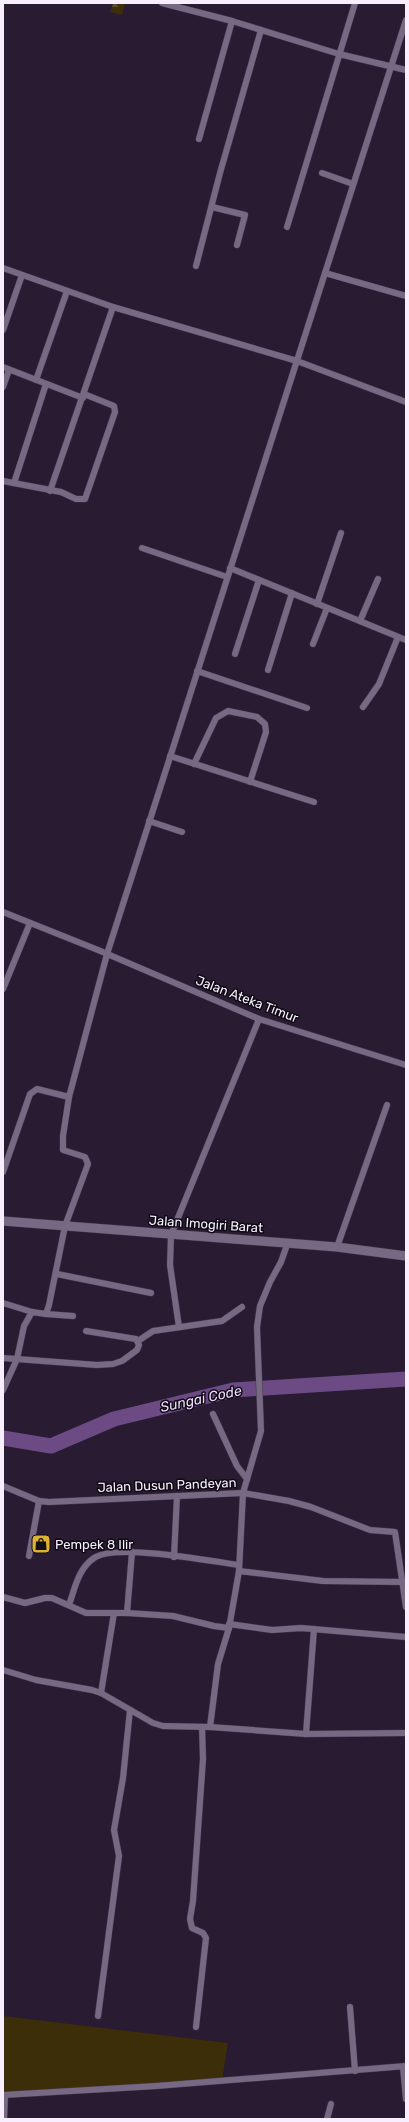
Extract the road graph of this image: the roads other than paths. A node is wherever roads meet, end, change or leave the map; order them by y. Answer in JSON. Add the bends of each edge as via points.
{"nodes":[{"id":1,"x":162,"y":3,"type":"edge"},
{"id":2,"x":355,"y":3,"type":"edge"},
{"id":3,"x":181,"y":6,"type":"edge"},
{"id":4,"x":406,"y":20,"type":"edge"},
{"id":5,"x":232,"y":21,"type":"junction"},
{"id":6,"x":261,"y":30,"type":"junction"},
{"id":7,"x":339,"y":54,"type":"junction"},
{"id":8,"x":391,"y":66,"type":"junction"},
{"id":9,"x":406,"y":70,"type":"edge"},
{"id":10,"x":199,"y":139,"type":"dead end"},
{"id":11,"x":322,"y":173,"type":"dead end"},
{"id":12,"x":354,"y":184,"type":"junction"},
{"id":13,"x":212,"y":207,"type":"junction"},
{"id":14,"x":287,"y":227,"type":"dead end"},
{"id":15,"x":237,"y":246,"type":"dead end"},
{"id":16,"x":196,"y":266,"type":"dead end"},
{"id":17,"x":3,"y":268,"type":"edge"},
{"id":18,"x":325,"y":273,"type":"junction"},
{"id":19,"x":22,"y":275,"type":"junction"},
{"id":20,"x":67,"y":291,"type":"junction"},
{"id":21,"x":406,"y":296,"type":"edge"},
{"id":22,"x":113,"y":307,"type":"junction"},
{"id":23,"x":3,"y":330,"type":"edge"},
{"id":24,"x":297,"y":360,"type":"junction"},
{"id":25,"x":6,"y":369,"type":"edge"},
{"id":26,"x":36,"y":380,"type":"junction"},
{"id":27,"x":46,"y":384,"type":"junction"},
{"id":28,"x":3,"y":387,"type":"edge"},
{"id":29,"x":83,"y":396,"type":"junction"},
{"id":30,"x":406,"y":402,"type":"edge"},
{"id":31,"x":3,"y":481,"type":"edge"},
{"id":32,"x":14,"y":484,"type":"junction"},
{"id":33,"x":50,"y":491,"type":"junction"},
{"id":34,"x":341,"y":533,"type":"dead end"},
{"id":35,"x":142,"y":548,"type":"dead end"},
{"id":36,"x":230,"y":568,"type":"junction"},
{"id":37,"x":227,"y":577,"type":"junction"},
{"id":38,"x":378,"y":579,"type":"dead end"},
{"id":39,"x":259,"y":580,"type":"junction"},
{"id":40,"x":292,"y":593,"type":"junction"},
{"id":41,"x":317,"y":604,"type":"junction"},
{"id":42,"x":327,"y":608,"type":"junction"},
{"id":43,"x":360,"y":621,"type":"junction"},
{"id":44,"x":398,"y":637,"type":"junction"},
{"id":45,"x":406,"y":640,"type":"edge"},
{"id":46,"x":313,"y":644,"type":"dead end"},
{"id":47,"x":235,"y":654,"type":"dead end"},
{"id":48,"x":268,"y":670,"type":"dead end"},
{"id":49,"x":197,"y":671,"type":"junction"},
{"id":50,"x":363,"y":707,"type":"dead end"},
{"id":51,"x":308,"y":708,"type":"dead end"},
{"id":52,"x":170,"y":756,"type":"junction"},
{"id":53,"x":194,"y":764,"type":"junction"},
{"id":54,"x":250,"y":782,"type":"junction"},
{"id":55,"x":314,"y":802,"type":"dead end"},
{"id":56,"x":149,"y":821,"type":"junction"},
{"id":57,"x":182,"y":832,"type":"dead end"},
{"id":58,"x":3,"y":912,"type":"edge"},
{"id":59,"x":30,"y":923,"type":"junction"},
{"id":60,"x":107,"y":954,"type":"junction"},
{"id":61,"x":3,"y":989,"type":"edge"},
{"id":62,"x":259,"y":1019,"type":"junction"},
{"id":63,"x":406,"y":1065,"type":"edge"},
{"id":64,"x":69,"y":1097,"type":"junction"},
{"id":65,"x":387,"y":1105,"type":"dead end"},
{"id":66,"x":3,"y":1172,"type":"edge"},
{"id":67,"x":3,"y":1221,"type":"edge"},
{"id":68,"x":65,"y":1226,"type":"junction"},
{"id":69,"x":171,"y":1234,"type":"junction"},
{"id":70,"x":288,"y":1242,"type":"junction"},
{"id":71,"x":337,"y":1246,"type":"junction"},
{"id":72,"x":406,"y":1256,"type":"edge"},
{"id":73,"x":57,"y":1274,"type":"junction"},
{"id":74,"x":151,"y":1293,"type":"dead end"},
{"id":75,"x":3,"y":1303,"type":"edge"},
{"id":76,"x":242,"y":1307,"type":"dead end"},
{"id":77,"x":32,"y":1312,"type":"junction"},
{"id":78,"x":46,"y":1314,"type":"junction"},
{"id":79,"x":73,"y":1316,"type":"dead end"},
{"id":80,"x":179,"y":1327,"type":"junction"},
{"id":81,"x":86,"y":1331,"type":"dead end"},
{"id":82,"x":138,"y":1341,"type":"junction"},
{"id":83,"x":3,"y":1358,"type":"edge"},
{"id":84,"x":17,"y":1358,"type":"junction"},
{"id":85,"x":3,"y":1390,"type":"edge"},
{"id":86,"x":213,"y":1414,"type":"dead end"},
{"id":87,"x":247,"y":1479,"type":"junction"},
{"id":88,"x":3,"y":1486,"type":"edge"},
{"id":89,"x":244,"y":1493,"type":"junction"},
{"id":90,"x":177,"y":1496,"type":"junction"},
{"id":91,"x":40,"y":1501,"type":"junction"},
{"id":92,"x":132,"y":1552,"type":"junction"},
{"id":93,"x":29,"y":1556,"type":"dead end"},
{"id":94,"x":174,"y":1557,"type":"junction"},
{"id":95,"x":239,"y":1568,"type":"junction"},
{"id":96,"x":404,"y":1569,"type":"edge"},
{"id":97,"x":402,"y":1582,"type":"junction"},
{"id":98,"x":3,"y":1597,"type":"edge"},
{"id":99,"x":69,"y":1605,"type":"junction"},
{"id":100,"x":406,"y":1607,"type":"edge"},
{"id":101,"x":114,"y":1613,"type":"junction"},
{"id":102,"x":127,"y":1613,"type":"junction"},
{"id":103,"x":229,"y":1626,"type":"junction"},
{"id":104,"x":314,"y":1629,"type":"junction"},
{"id":105,"x":406,"y":1637,"type":"edge"},
{"id":106,"x":3,"y":1670,"type":"edge"},
{"id":107,"x":101,"y":1693,"type":"junction"},
{"id":108,"x":130,"y":1710,"type":"junction"},
{"id":109,"x":202,"y":1726,"type":"junction"},
{"id":110,"x":210,"y":1727,"type":"junction"},
{"id":111,"x":406,"y":1733,"type":"edge"},
{"id":112,"x":306,"y":1734,"type":"junction"},
{"id":113,"x":350,"y":2007,"type":"dead end"},
{"id":114,"x":98,"y":2016,"type":"dead end"},
{"id":115,"x":196,"y":2027,"type":"dead end"},
{"id":116,"x":404,"y":2067,"type":"edge"},
{"id":117,"x":355,"y":2071,"type":"junction"},
{"id":118,"x":4,"y":2095,"type":"edge"},
{"id":119,"x":406,"y":2099,"type":"edge"},
{"id":120,"x":331,"y":2104,"type":"dead end"},
{"id":121,"x":4,"y":2119,"type":"edge"},
{"id":122,"x":327,"y":2119,"type":"edge"}],
"edges":[{"from":1,"to":3,"type":"street"},
{"from":2,"to":7,"type":"street"},
{"from":3,"to":5,"type":"street"},
{"from":4,"to":8,"type":"street"},
{"from":5,"to":6,"type":"street"},
{"from":5,"to":10,"type":"street"},
{"from":6,"to":7,"type":"street"},
{"from":6,"to":13,"type":"street"},
{"from":7,"to":8,"type":"street"},
{"from":7,"to":14,"type":"street"},
{"from":8,"to":9,"type":"street"},
{"from":8,"to":12,"type":"street"},
{"from":11,"to":12,"type":"street"},
{"from":12,"to":18,"type":"street"},
{"from":13,"to":15,"type":"street","via":[[245,215]]},
{"from":13,"to":16,"type":"street"},
{"from":17,"to":19,"type":"street"},
{"from":18,"to":21,"type":"street"},
{"from":18,"to":24,"type":"street"},
{"from":19,"to":20,"type":"street"},
{"from":19,"to":23,"type":"street"},
{"from":20,"to":22,"type":"street"},
{"from":20,"to":26,"type":"street"},
{"from":22,"to":24,"type":"street"},
{"from":22,"to":29,"type":"street"},
{"from":24,"to":30,"type":"street"},
{"from":24,"to":36,"type":"street"},
{"from":25,"to":26,"type":"street"},
{"from":25,"to":28,"type":"street"},
{"from":26,"to":27,"type":"street"},
{"from":27,"to":29,"type":"street"},
{"from":27,"to":32,"type":"street"},
{"from":29,"to":33,"type":"street"},
{"from":29,"to":33,"type":"street","via":[[114,406],[115,412],[90,488],[84,500]]},
{"from":31,"to":32,"type":"street"},
{"from":32,"to":33,"type":"street"},
{"from":34,"to":41,"type":"street"},
{"from":35,"to":37,"type":"street"},
{"from":36,"to":37,"type":"street"},
{"from":36,"to":39,"type":"street"},
{"from":37,"to":49,"type":"street"},
{"from":38,"to":43,"type":"street"},
{"from":39,"to":40,"type":"street"},
{"from":39,"to":47,"type":"street"},
{"from":40,"to":41,"type":"street"},
{"from":40,"to":48,"type":"street"},
{"from":41,"to":42,"type":"street"},
{"from":42,"to":43,"type":"street"},
{"from":42,"to":46,"type":"street"},
{"from":43,"to":44,"type":"street"},
{"from":44,"to":45,"type":"street"},
{"from":44,"to":50,"type":"street","via":[[379,684]]},
{"from":49,"to":51,"type":"street"},
{"from":49,"to":52,"type":"street"},
{"from":52,"to":53,"type":"street"},
{"from":52,"to":56,"type":"street"},
{"from":53,"to":54,"type":"street"},
{"from":53,"to":54,"type":"street","via":[[216,718],[221,714],[228,711],[257,717],[265,724],[266,732]]},
{"from":54,"to":55,"type":"street"},
{"from":56,"to":57,"type":"street"},
{"from":56,"to":60,"type":"street"},
{"from":58,"to":59,"type":"street","name":"Jalan Ateka Timur"},
{"from":59,"to":60,"type":"street","name":"Jalan Ateka Timur"},
{"from":59,"to":61,"type":"street"},
{"from":60,"to":62,"type":"street","name":"Jalan Ateka Timur"},
{"from":60,"to":64,"type":"street"},
{"from":62,"to":63,"type":"street","name":"Jalan Ateka Timur"},
{"from":62,"to":69,"type":"street"},
{"from":64,"to":66,"type":"street","via":[[37,1089],[30,1094]]},
{"from":64,"to":68,"type":"street","via":[[63,1150],[85,1157],[88,1164]]},
{"from":65,"to":71,"type":"street"},
{"from":67,"to":68,"type":"main road","name":"Jalan Imogiri Barat"},
{"from":68,"to":69,"type":"main road","name":"Jalan Imogiri Barat"},
{"from":68,"to":73,"type":"street"},
{"from":69,"to":70,"type":"main road","name":"Jalan Imogiri Barat"},
{"from":69,"to":80,"type":"street","via":[[170,1265]]},
{"from":70,"to":71,"type":"main road","name":"Jalan Imogiri Barat"},
{"from":70,"to":87,"type":"street","name":"Jalan Dusun Pandeyan","via":[[260,1306],[257,1357],[261,1431]]},
{"from":71,"to":72,"type":"main road","name":"Jalan Imogiri Barat"},
{"from":73,"to":74,"type":"street"},
{"from":73,"to":78,"type":"street"},
{"from":75,"to":77,"type":"street"},
{"from":76,"to":80,"type":"street","via":[[222,1321]]},
{"from":77,"to":78,"type":"street"},
{"from":77,"to":84,"type":"street","via":[[22,1333]]},
{"from":78,"to":79,"type":"street"},
{"from":80,"to":82,"type":"street","via":[[152,1331]]},
{"from":81,"to":82,"type":"street"},
{"from":82,"to":84,"type":"street","via":[[138,1350],[113,1364]]},
{"from":83,"to":84,"type":"street"},
{"from":84,"to":85,"type":"street"},
{"from":86,"to":87,"type":"street","via":[[237,1466]]},
{"from":87,"to":89,"type":"street","name":"Jalan Dusun Pandeyan"},
{"from":88,"to":91,"type":"street","name":"Jalan Dusun Pandeyan"},
{"from":89,"to":90,"type":"street","name":"Jalan Dusun Pandeyan"},
{"from":89,"to":95,"type":"street"},
{"from":89,"to":96,"type":"street","via":[[311,1507],[370,1530],[395,1532]]},
{"from":90,"to":91,"type":"street","name":"Jalan Dusun Pandeyan"},
{"from":90,"to":94,"type":"street"},
{"from":91,"to":93,"type":"street"},
{"from":92,"to":94,"type":"street"},
{"from":92,"to":99,"type":"street","via":[[102,1554],[94,1558],[79,1574]]},
{"from":92,"to":102,"type":"street"},
{"from":94,"to":95,"type":"street"},
{"from":95,"to":97,"type":"street","via":[[323,1581]]},
{"from":95,"to":103,"type":"street"},
{"from":96,"to":97,"type":"street"},
{"from":97,"to":100,"type":"street"},
{"from":98,"to":99,"type":"street","via":[[25,1602],[52,1598]]},
{"from":99,"to":101,"type":"street","via":[[86,1613]]},
{"from":101,"to":102,"type":"street"},
{"from":101,"to":107,"type":"street"},
{"from":102,"to":103,"type":"street","via":[[172,1616],[214,1626]]},
{"from":103,"to":104,"type":"street","via":[[272,1630]]},
{"from":103,"to":110,"type":"street","via":[[218,1664]]},
{"from":104,"to":105,"type":"street"},
{"from":104,"to":112,"type":"street"},
{"from":106,"to":107,"type":"street","via":[[36,1680]]},
{"from":107,"to":108,"type":"street"},
{"from":108,"to":109,"type":"street","via":[[163,1726]]},
{"from":108,"to":114,"type":"street","via":[[123,1778],[114,1830],[119,1856]]},
{"from":109,"to":110,"type":"street"},
{"from":109,"to":115,"type":"street","via":[[203,1766],[190,1919],[192,1928],[203,1933],[206,1938]]},
{"from":110,"to":112,"type":"street"},
{"from":111,"to":112,"type":"street"},
{"from":113,"to":117,"type":"street"},
{"from":116,"to":117,"type":"street"},
{"from":116,"to":119,"type":"street"},
{"from":117,"to":118,"type":"street"},
{"from":118,"to":121,"type":"street"},
{"from":120,"to":122,"type":"street"}]}
